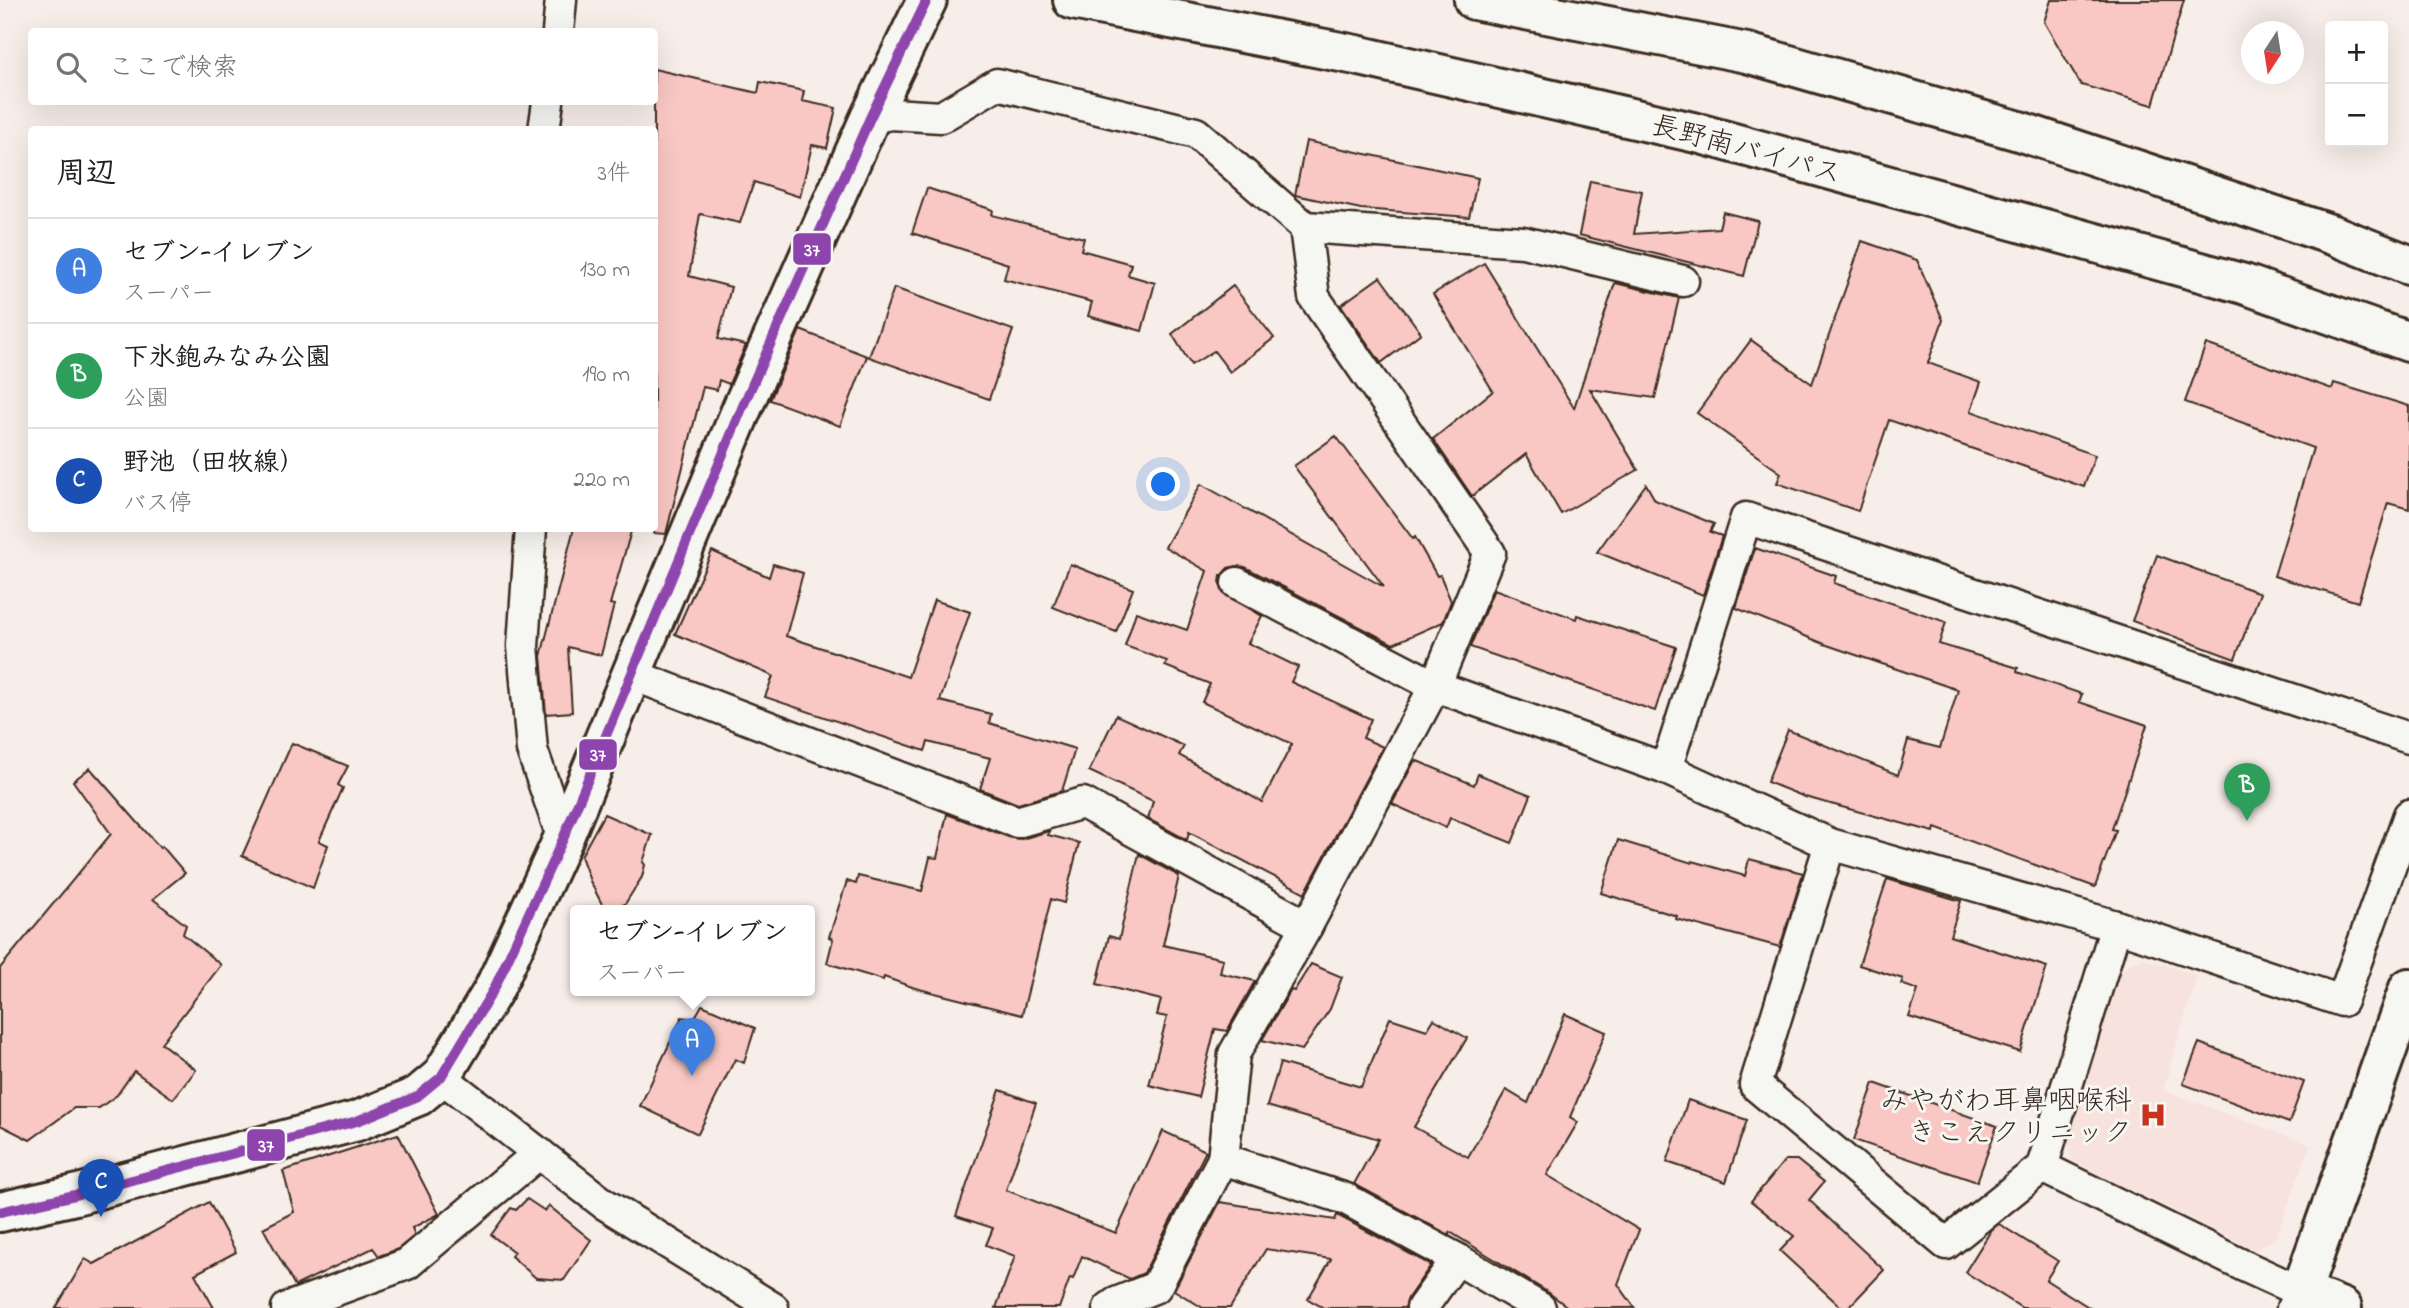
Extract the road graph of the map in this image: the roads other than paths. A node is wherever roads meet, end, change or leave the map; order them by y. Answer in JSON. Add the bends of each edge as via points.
{"nodes":[{"id":1,"x":561,"y":0,"type":"edge"},
{"id":2,"x":927,"y":0,"type":"edge"},
{"id":3,"x":1073,"y":0,"type":"edge"},
{"id":4,"x":1474,"y":0,"type":"edge"},
{"id":5,"x":558,"y":28,"type":"edge"},
{"id":6,"x":548,"y":105,"type":"edge"},
{"id":7,"x":870,"y":118,"type":"junction"},
{"id":8,"x":545,"y":126,"type":"edge"},
{"id":9,"x":1305,"y":227,"type":"junction"},
{"id":10,"x":2409,"y":265,"type":"edge"},
{"id":11,"x":1683,"y":281,"type":"dead end"},
{"id":12,"x":2409,"y":342,"type":"edge"},
{"id":13,"x":531,"y":532,"type":"edge"},
{"id":14,"x":1237,"y":583,"type":"dead end"},
{"id":15,"x":633,"y":675,"type":"junction"},
{"id":16,"x":1435,"y":687,"type":"junction"},
{"id":17,"x":2409,"y":738,"type":"edge"},
{"id":18,"x":1666,"y":769,"type":"junction"},
{"id":19,"x":2409,"y":815,"type":"edge"},
{"id":20,"x":563,"y":839,"type":"junction"},
{"id":21,"x":1830,"y":844,"type":"junction"},
{"id":22,"x":1307,"y":926,"type":"junction"},
{"id":23,"x":2116,"y":926,"type":"junction"},
{"id":24,"x":2409,"y":988,"type":"edge"},
{"id":25,"x":441,"y":1077,"type":"junction"},
{"id":26,"x":539,"y":1153,"type":"junction"},
{"id":27,"x":1223,"y":1158,"type":"junction"},
{"id":28,"x":2042,"y":1167,"type":"junction"},
{"id":29,"x":0,"y":1212,"type":"edge"},
{"id":30,"x":1457,"y":1259,"type":"junction"},
{"id":31,"x":2297,"y":1300,"type":"edge"},
{"id":32,"x":287,"y":1308,"type":"edge"},
{"id":33,"x":773,"y":1308,"type":"edge"},
{"id":34,"x":1109,"y":1308,"type":"edge"},
{"id":35,"x":1422,"y":1308,"type":"edge"},
{"id":36,"x":1540,"y":1308,"type":"edge"},
{"id":37,"x":2342,"y":1308,"type":"edge"}],
"edges":[{"from":1,"to":5,"type":"street"},
{"from":2,"to":7,"type":"main road"},
{"from":3,"to":12,"type":"main road","name":"長野南バイパス","via":[[1356,55],[1701,134],[2244,284]]},
{"from":4,"to":10,"type":"main road","via":[[1747,53],[2032,135],[2333,235]]},
{"from":6,"to":8,"type":"street"},
{"from":7,"to":9,"type":"street","via":[[891,114],[941,117],[997,84],[1196,133]]},
{"from":7,"to":15,"type":"main road","via":[[743,406]]},
{"from":9,"to":11,"type":"street","via":[[1523,242]]},
{"from":9,"to":16,"type":"street","via":[[1314,297],[1490,552]]},
{"from":13,"to":20,"type":"street","via":[[523,646],[532,750]]},
{"from":14,"to":16,"type":"street"},
{"from":15,"to":20,"type":"main road"},
{"from":15,"to":22,"type":"street","via":[[1017,822],[1083,803]]},
{"from":16,"to":18,"type":"street"},
{"from":16,"to":22,"type":"street"},
{"from":17,"to":18,"type":"street","via":[[1746,518]]},
{"from":18,"to":21,"type":"street"},
{"from":19,"to":23,"type":"street","via":[[2342,1001]]},
{"from":20,"to":25,"type":"main road","via":[[494,989]]},
{"from":21,"to":23,"type":"street"},
{"from":21,"to":28,"type":"street","via":[[1755,1085],[1946,1244]]},
{"from":22,"to":27,"type":"street","via":[[1234,1054]]},
{"from":23,"to":28,"type":"street"},
{"from":24,"to":31,"type":"main road"},
{"from":25,"to":26,"type":"street"},
{"from":25,"to":29,"type":"main road","via":[[418,1096],[357,1121]]},
{"from":26,"to":32,"type":"street","via":[[407,1264]]},
{"from":26,"to":33,"type":"street","via":[[603,1203]]},
{"from":27,"to":30,"type":"street","via":[[1346,1199]]},
{"from":27,"to":34,"type":"street","via":[[1156,1287]]},
{"from":28,"to":31,"type":"street","via":[[2242,1265]]},
{"from":30,"to":35,"type":"street"},
{"from":30,"to":36,"type":"street"},
{"from":31,"to":37,"type":"main road"}]}
